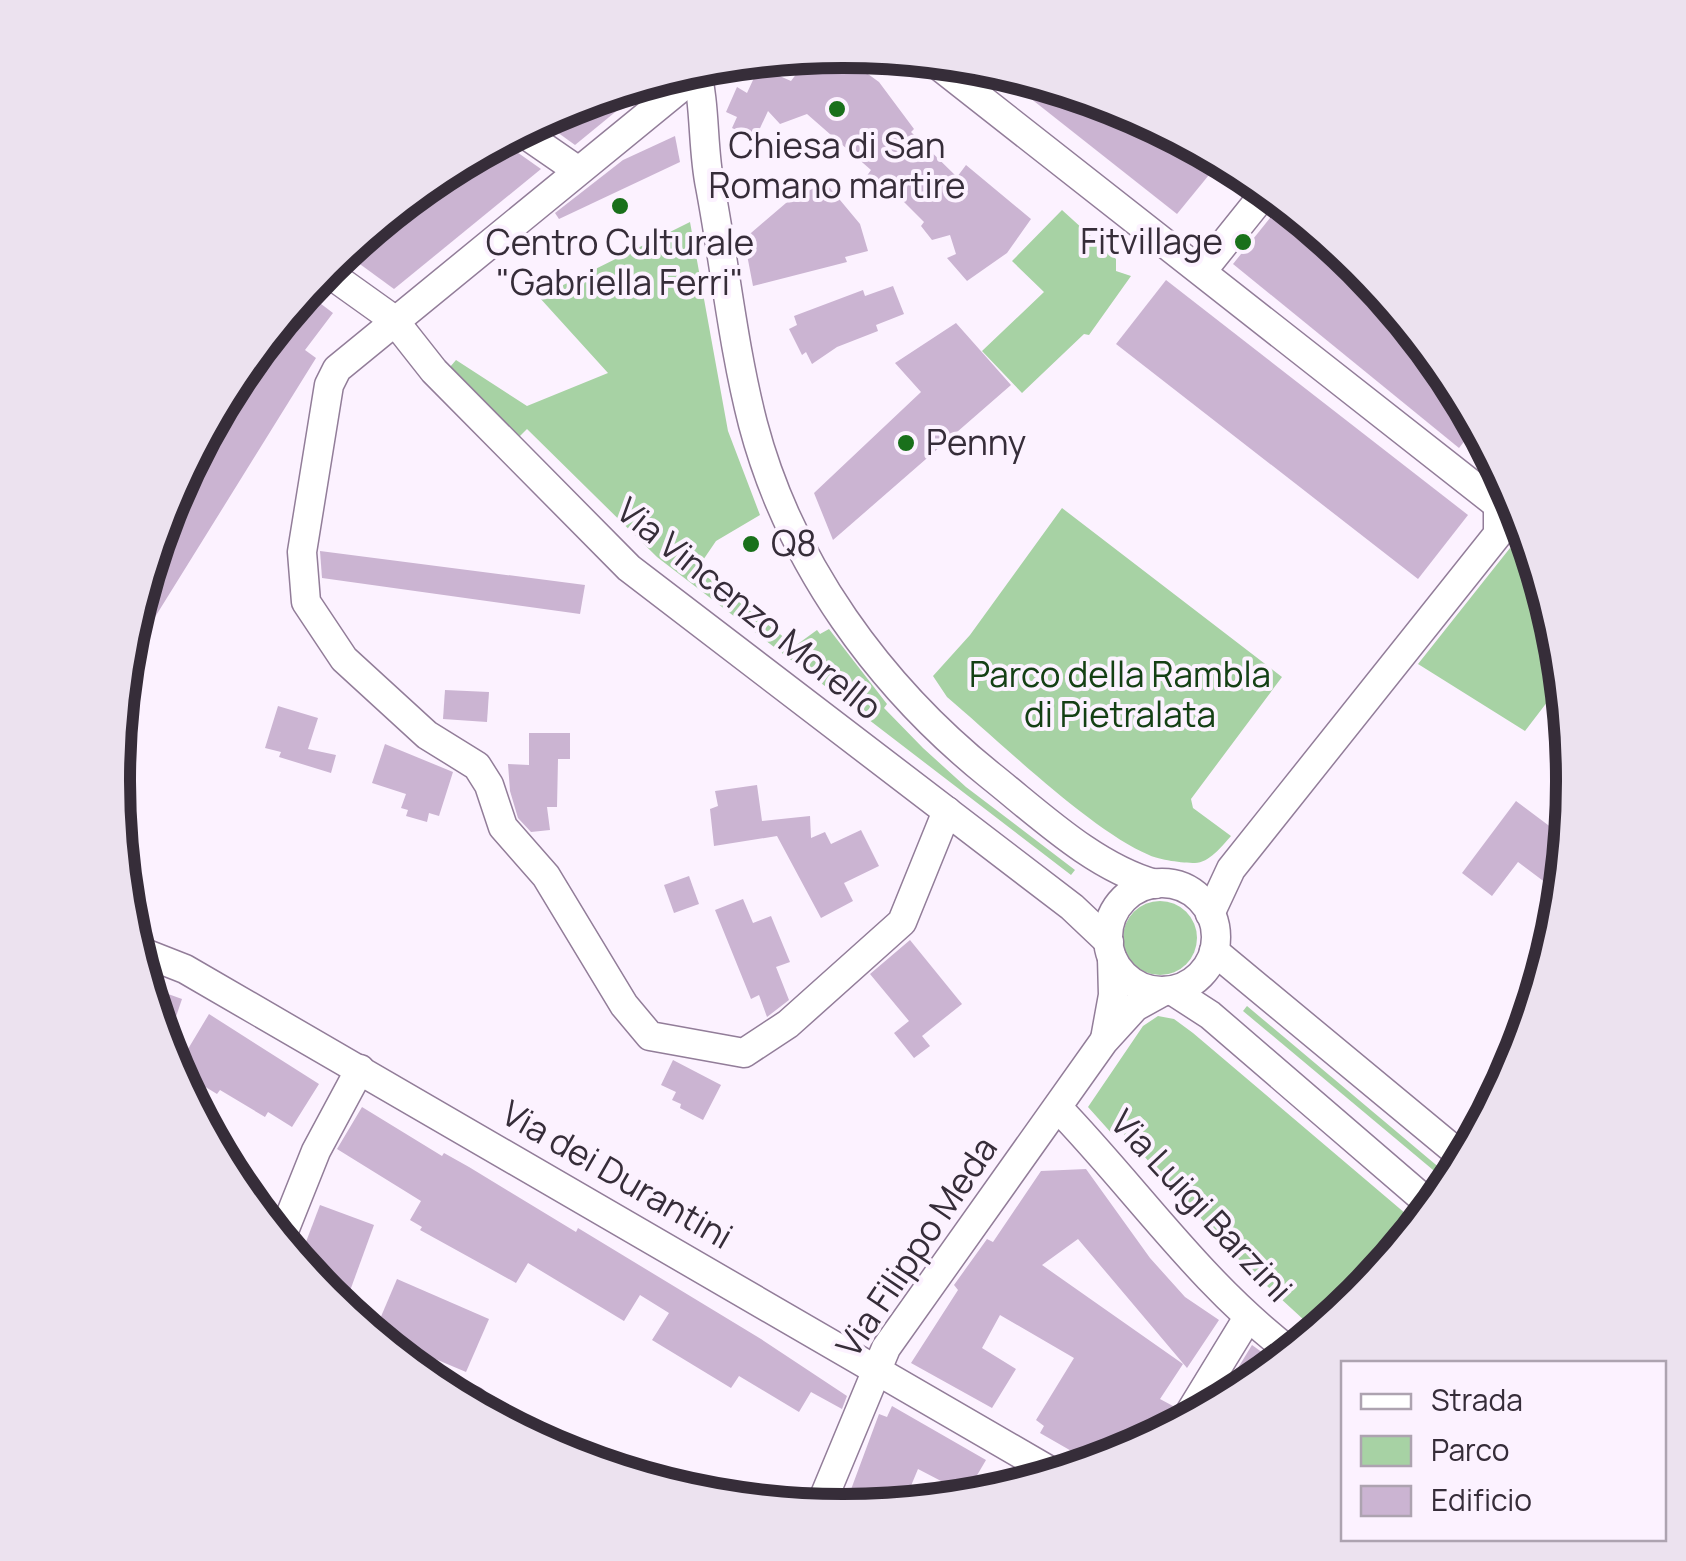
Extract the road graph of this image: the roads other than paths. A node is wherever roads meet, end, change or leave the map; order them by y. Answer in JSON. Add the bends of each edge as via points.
{"nodes":[{"id":1,"x":953,"y":77,"type":"edge"},
{"id":2,"x":702,"y":82,"type":"edge"},
{"id":3,"x":677,"y":87,"type":"edge"},
{"id":4,"x":532,"y":139,"type":"edge"},
{"id":5,"x":577,"y":170,"type":"junction"},
{"id":6,"x":1258,"y":201,"type":"edge"},
{"id":7,"x":1203,"y":270,"type":"junction"},
{"id":8,"x":337,"y":278,"type":"edge"},
{"id":9,"x":393,"y":318,"type":"junction"},
{"id":10,"x":1491,"y":484,"type":"edge"},
{"id":11,"x":1502,"y":508,"type":"edge"},
{"id":12,"x":947,"y":811,"type":"junction"},
{"id":13,"x":1231,"y":869,"type":"junction"},
{"id":14,"x":1168,"y":886,"type":"junction"},
{"id":15,"x":1210,"y":914,"type":"junction"},
{"id":16,"x":1110,"y":950,"type":"junction"},
{"id":17,"x":1214,"y":951,"type":"junction"},
{"id":18,"x":152,"y":955,"type":"edge"},
{"id":19,"x":1169,"y":991,"type":"junction"},
{"id":20,"x":1104,"y":1041,"type":"junction"},
{"id":21,"x":360,"y":1069,"type":"junction"},
{"id":22,"x":1058,"y":1108,"type":"junction"},
{"id":23,"x":1453,"y":1149,"type":"edge"},
{"id":24,"x":1421,"y":1198,"type":"edge"},
{"id":25,"x":286,"y":1226,"type":"edge"},
{"id":26,"x":1247,"y":1319,"type":"junction"},
{"id":27,"x":1280,"y":1343,"type":"edge"},
{"id":28,"x":874,"y":1369,"type":"junction"},
{"id":29,"x":1199,"y":1398,"type":"edge"},
{"id":30,"x":1040,"y":1465,"type":"edge"},
{"id":31,"x":825,"y":1493,"type":"edge"}],
"edges":[{"from":1,"to":7,"type":"street"},
{"from":2,"to":14,"type":"street","via":[[708,179],[750,410],[772,480],[824,589],[888,677],[960,751],[1106,863]]},
{"from":3,"to":5,"type":"street"},
{"from":4,"to":5,"type":"street"},
{"from":5,"to":9,"type":"street"},
{"from":6,"to":7,"type":"street"},
{"from":7,"to":10,"type":"street"},
{"from":8,"to":9,"type":"street","name":"Via Vincenzo Morello"},
{"from":9,"to":12,"type":"street","name":"Via Vincenzo Morello","via":[[434,371],[616,558]]},
{"from":9,"to":12,"type":"street","via":[[344,360],[329,385],[302,552],[306,602],[344,658],[427,735],[476,766],[503,827],[546,876],[650,1036],[744,1054],[788,1024],[907,915]]},
{"from":11,"to":13,"type":"street","via":[[1498,534]]},
{"from":12,"to":16,"type":"street","name":"Via Vincenzo Morello","via":[[1072,907]]},
{"from":13,"to":14,"type":"street"},
{"from":13,"to":15,"type":"street"},
{"from":14,"to":15,"type":"street"},
{"from":14,"to":16,"type":"street","via":[[1122,900],[1112,916]]},
{"from":15,"to":17,"type":"street"},
{"from":16,"to":19,"type":"street","via":[[1130,982]]},
{"from":16,"to":20,"type":"street","name":"Via Filippo Meda"},
{"from":17,"to":19,"type":"street","via":[[1196,980]]},
{"from":17,"to":23,"type":"street"},
{"from":18,"to":21,"type":"street","name":"Via dei Durantini"},
{"from":19,"to":20,"type":"street","name":"Via Filippo Meda","via":[[1135,1007]]},
{"from":19,"to":24,"type":"street","via":[[1210,1015]]},
{"from":20,"to":22,"type":"street","name":"Via Filippo Meda"},
{"from":21,"to":25,"type":"street"},
{"from":21,"to":28,"type":"street","name":"Via dei Durantini"},
{"from":22,"to":26,"type":"street","name":"Via Luigi Barzini"},
{"from":22,"to":28,"type":"street","name":"Via Filippo Meda"},
{"from":26,"to":27,"type":"street","name":"Via Luigi Barzini"},
{"from":26,"to":29,"type":"street"},
{"from":28,"to":30,"type":"street","name":"Via dei Durantini"},
{"from":28,"to":31,"type":"street","name":"Via Filippo Meda"}]}
